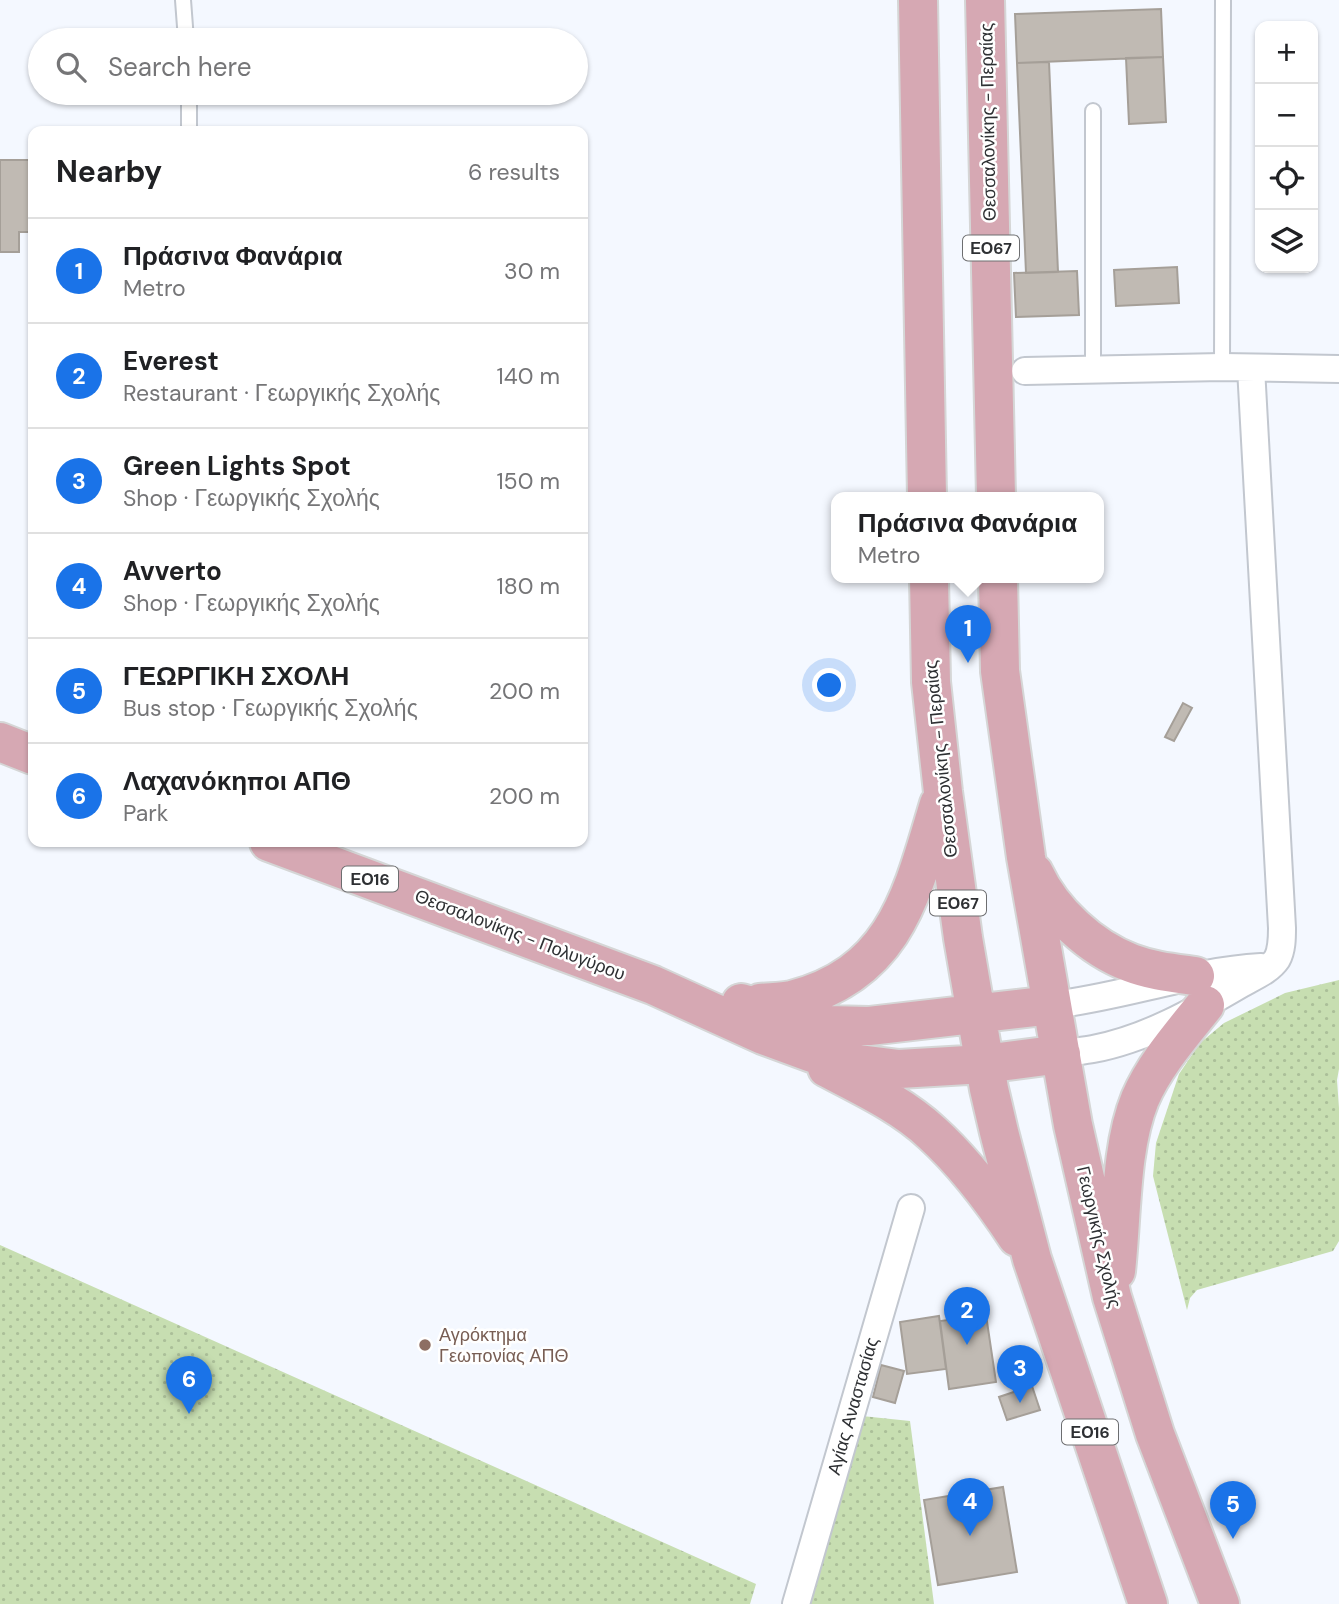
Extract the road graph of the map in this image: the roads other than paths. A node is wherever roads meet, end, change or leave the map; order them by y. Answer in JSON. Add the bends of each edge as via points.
{"nodes":[{"id":1,"x":183,"y":0,"type":"edge"},
{"id":2,"x":918,"y":0,"type":"edge"},
{"id":3,"x":985,"y":0,"type":"edge"},
{"id":4,"x":1223,"y":0,"type":"edge"},
{"id":5,"x":185,"y":28,"type":"edge"},
{"id":6,"x":189,"y":105,"type":"edge"},
{"id":7,"x":1093,"y":111,"type":"dead end"},
{"id":8,"x":189,"y":126,"type":"edge"},
{"id":9,"x":1222,"y":368,"type":"junction"},
{"id":10,"x":1251,"y":368,"type":"junction"},
{"id":11,"x":1093,"y":369,"type":"junction"},
{"id":12,"x":1339,"y":369,"type":"edge"},
{"id":13,"x":1026,"y":371,"type":"dead end"},
{"id":14,"x":927,"y":492,"type":"edge"},
{"id":15,"x":996,"y":492,"type":"edge"},
{"id":16,"x":929,"y":583,"type":"edge"},
{"id":17,"x":998,"y":583,"type":"edge"},
{"id":18,"x":0,"y":742,"type":"edge"},
{"id":19,"x":28,"y":753,"type":"edge"},
{"id":20,"x":943,"y":792,"type":"junction"},
{"id":21,"x":282,"y":847,"type":"edge"},
{"id":22,"x":1026,"y":857,"type":"junction"},
{"id":23,"x":1200,"y":990,"type":"junction"},
{"id":24,"x":1052,"y":1005,"type":"junction"},
{"id":25,"x":975,"y":1014,"type":"junction"},
{"id":26,"x":755,"y":1019,"type":"junction"},
{"id":27,"x":1061,"y":1054,"type":"junction"},
{"id":28,"x":984,"y":1064,"type":"junction"},
{"id":29,"x":911,"y":1208,"type":"dead end"},
{"id":30,"x":1032,"y":1259,"type":"junction"},
{"id":31,"x":1112,"y":1297,"type":"junction"},
{"id":32,"x":796,"y":1604,"type":"edge"},
{"id":33,"x":1148,"y":1604,"type":"edge"},
{"id":34,"x":1220,"y":1604,"type":"edge"}],
"edges":[{"from":1,"to":5,"type":"lane"},
{"from":2,"to":14,"type":"main road"},
{"from":3,"to":15,"type":"main road","name":"Θεσσαλονίκης - Περαίας","number":"ΕΟ67"},
{"from":4,"to":9,"type":"lane"},
{"from":6,"to":8,"type":"lane"},
{"from":7,"to":11,"type":"lane"},
{"from":9,"to":10,"type":"street"},
{"from":9,"to":11,"type":"street"},
{"from":10,"to":12,"type":"street"},
{"from":10,"to":23,"type":"street","via":[[1282,940],[1279,956],[1270,967]]},
{"from":11,"to":13,"type":"street"},
{"from":16,"to":20,"type":"main road","name":"Θεσσαλονίκης - Περαίας","number":"ΕΟ67","via":[[931,682]]},
{"from":17,"to":22,"type":"main road","via":[[1000,671]]},
{"from":18,"to":19,"type":"main road"},
{"from":20,"to":25,"type":"main road","name":"Θεσσαλονίκης - Περαίας","number":"ΕΟ67"},
{"from":20,"to":26,"type":"main road","via":[[920,867],[886,941],[863,966],[835,984]]},
{"from":21,"to":26,"type":"main road","name":"Θεσσαλονίκης - Πολυγύρου","number":"ΕΟ16"},
{"from":22,"to":23,"type":"main road","via":[[1055,906],[1101,948]]},
{"from":22,"to":24,"type":"main road","name":"Γεωργικής Σχολής"},
{"from":23,"to":24,"type":"street"},
{"from":23,"to":27,"type":"street","via":[[1166,1024],[1127,1040]]},
{"from":23,"to":31,"type":"main road","via":[[1140,1100],[1130,1133]]},
{"from":24,"to":25,"type":"main road","name":"Θεσσαλονίκης - Πολυγύρου","number":"ΕΟ16"},
{"from":24,"to":27,"type":"main road","name":"Γεωργικής Σχολής"},
{"from":25,"to":26,"type":"main road","name":"Θεσσαλονίκης - Πολυγύρου","number":"ΕΟ16","via":[[869,1026],[827,1025],[791,1017]]},
{"from":25,"to":28,"type":"main road","name":"Θεσσαλονίκης - Περαίας","number":"ΕΟ16"},
{"from":26,"to":28,"type":"main road","name":"Θεσσαλονίκης - Πολυγύρου","number":"ΕΟ16","via":[[812,1053],[859,1064],[899,1069]]},
{"from":26,"to":30,"type":"main road","number":"ΕΟ16","via":[[931,1131],[984,1188]]},
{"from":27,"to":28,"type":"main road","number":"ΕΟ16"},
{"from":27,"to":31,"type":"main road","name":"Γεωργικής Σχολής"},
{"from":28,"to":30,"type":"main road","number":"ΕΟ16"},
{"from":29,"to":32,"type":"street","name":"Αγίας Αναστασίας"},
{"from":30,"to":33,"type":"main road","number":"ΕΟ16"},
{"from":31,"to":34,"type":"main road","name":"Γεωργικής Σχολής","via":[[1155,1434]]}]}
